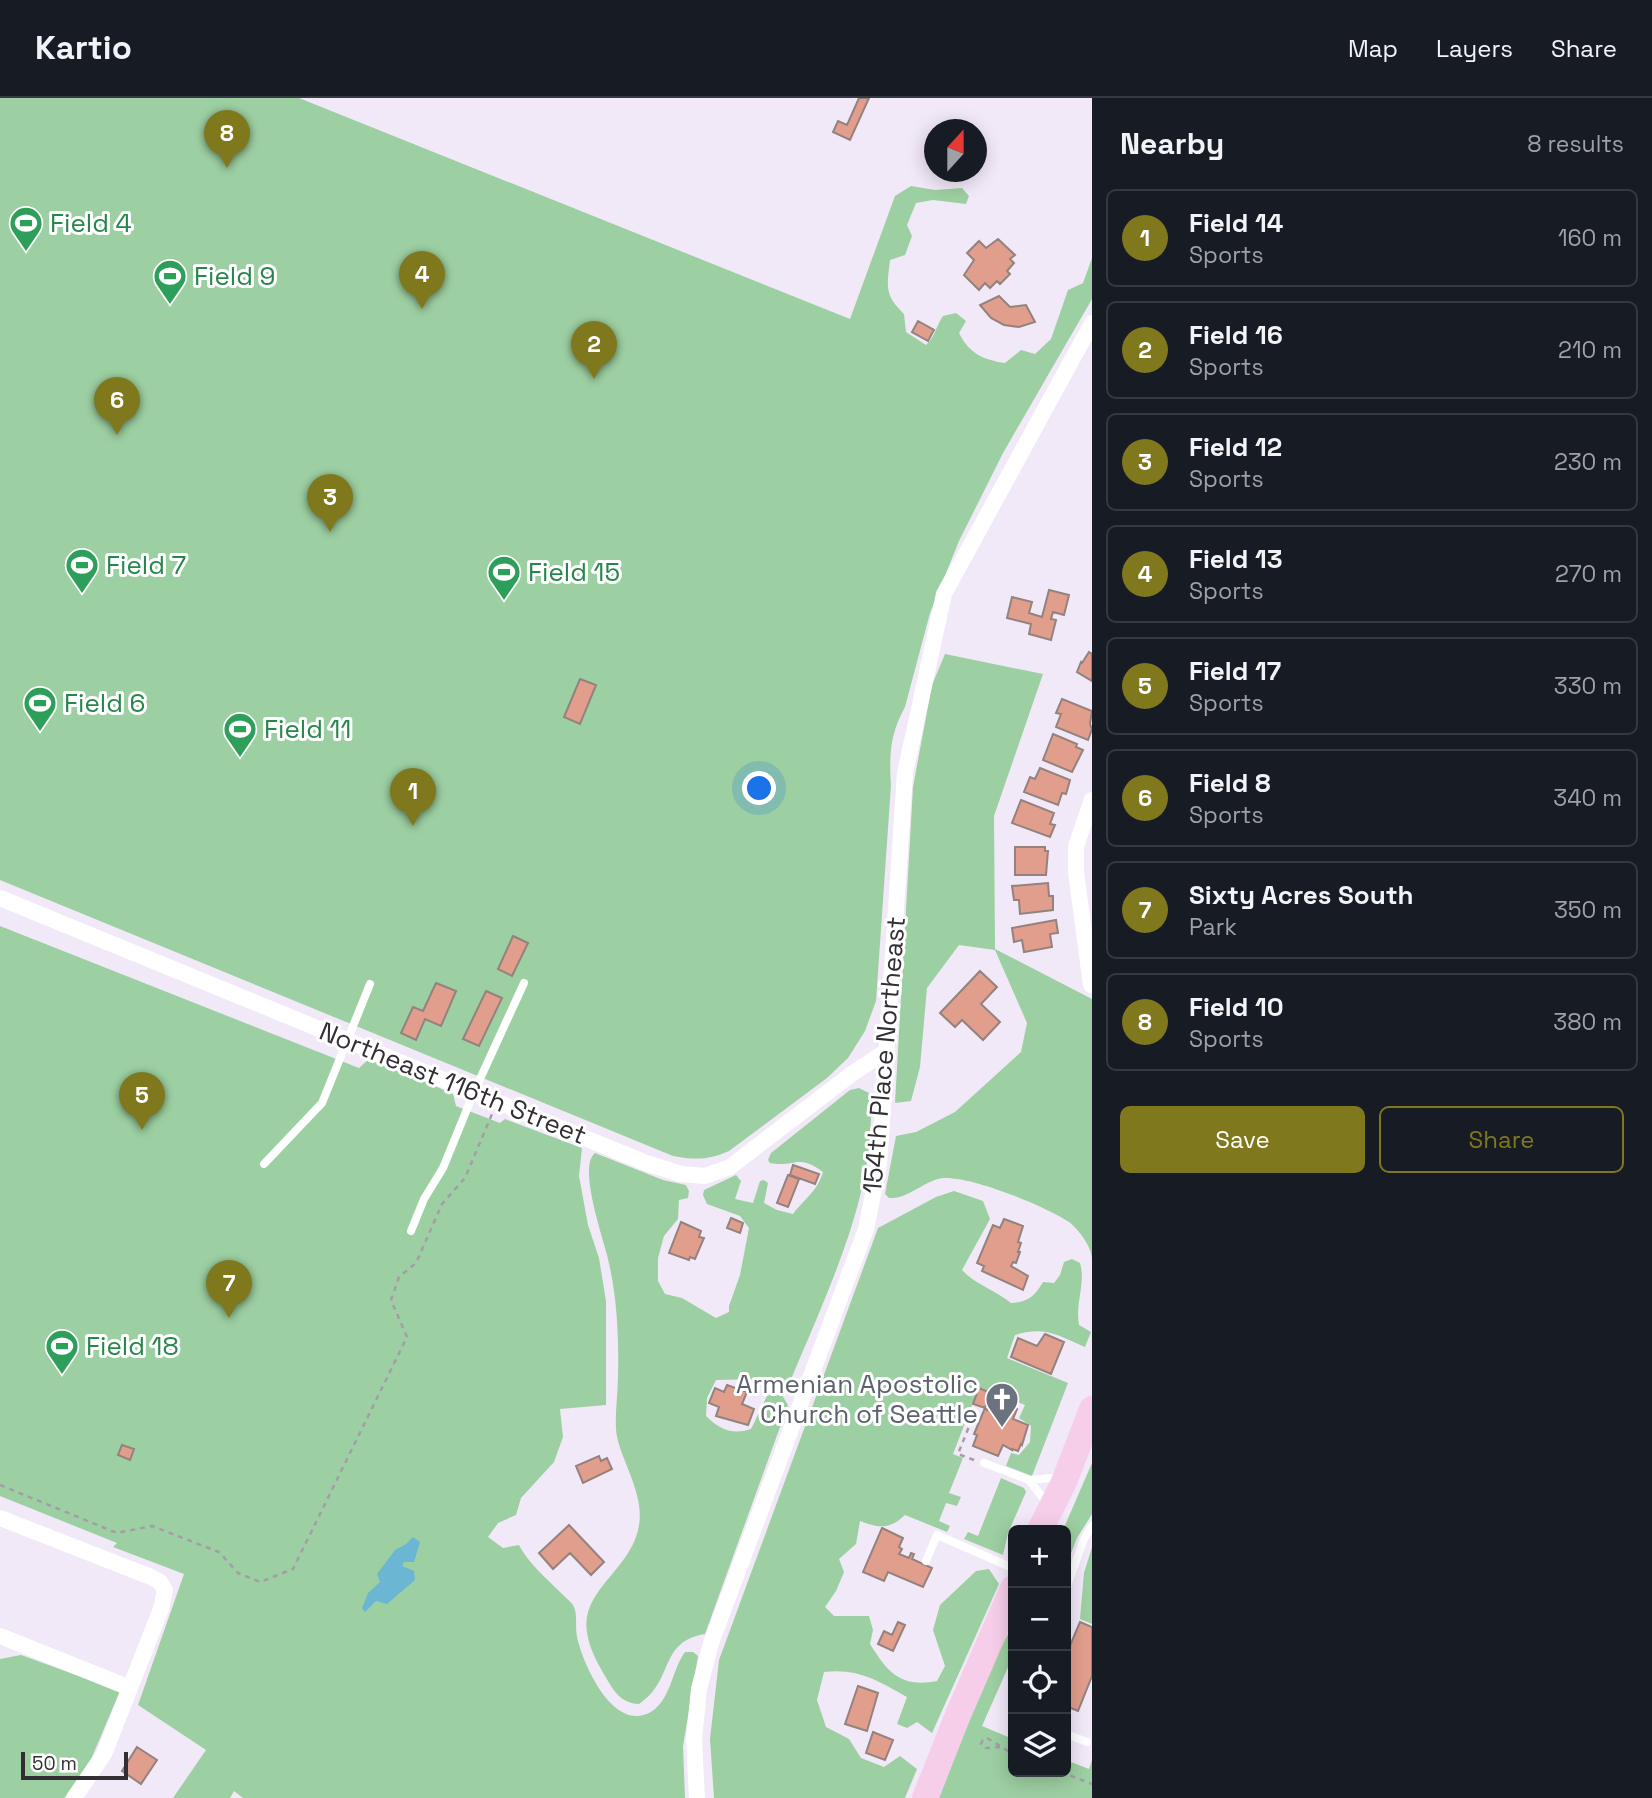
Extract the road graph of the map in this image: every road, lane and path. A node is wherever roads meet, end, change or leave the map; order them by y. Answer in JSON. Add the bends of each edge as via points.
{"nodes":[{"id":1,"x":1092,"y":323,"type":"edge"},
{"id":2,"x":1091,"y":807,"type":"edge"},
{"id":3,"x":0,"y":898,"type":"edge"},
{"id":4,"x":524,"y":983,"type":"dead end"},
{"id":5,"x":370,"y":984,"type":"dead end"},
{"id":6,"x":1091,"y":985,"type":"edge"},
{"id":7,"x":348,"y":1040,"type":"junction"},
{"id":8,"x":885,"y":1052,"type":"junction"},
{"id":9,"x":474,"y":1091,"type":"junction"},
{"id":10,"x":498,"y":1101,"type":"junction"},
{"id":11,"x":264,"y":1164,"type":"dead end"},
{"id":12,"x":411,"y":1231,"type":"dead end"},
{"id":13,"x":1092,"y":1409,"type":"edge"},
{"id":14,"x":979,"y":1422,"type":"dead end"},
{"id":15,"x":984,"y":1463,"type":"joint"},
{"id":16,"x":1029,"y":1480,"type":"junction"},
{"id":17,"x":1064,"y":1482,"type":"junction"},
{"id":18,"x":0,"y":1485,"type":"edge"},
{"id":19,"x":1054,"y":1506,"type":"junction"},
{"id":20,"x":0,"y":1518,"type":"edge"},
{"id":21,"x":1043,"y":1525,"type":"edge"},
{"id":22,"x":1092,"y":1526,"type":"edge"},
{"id":23,"x":926,"y":1561,"type":"dead end"},
{"id":24,"x":1008,"y":1566,"type":"edge"},
{"id":25,"x":1066,"y":1588,"type":"edge"},
{"id":26,"x":1008,"y":1600,"type":"edge"},
{"id":27,"x":0,"y":1636,"type":"edge"},
{"id":28,"x":130,"y":1688,"type":"junction"},
{"id":29,"x":1071,"y":1736,"type":"edge"},
{"id":30,"x":1087,"y":1742,"type":"dead end"},
{"id":31,"x":1000,"y":1747,"type":"junction"},
{"id":32,"x":1008,"y":1751,"type":"edge"},
{"id":33,"x":1071,"y":1776,"type":"edge"},
{"id":34,"x":1092,"y":1784,"type":"edge"},
{"id":35,"x":74,"y":1798,"type":"edge"},
{"id":36,"x":697,"y":1798,"type":"edge"},
{"id":37,"x":925,"y":1798,"type":"edge"}],
"edges":[{"from":1,"to":8,"type":"street","name":"154th Place Northeast","via":[[944,594],[905,774]]},
{"from":2,"to":6,"type":"street","via":[[1076,846],[1076,872]]},
{"from":3,"to":7,"type":"street","name":"Northeast 116th Street"},
{"from":4,"to":9,"type":"lane"},
{"from":5,"to":7,"type":"lane"},
{"from":7,"to":9,"type":"street","name":"Northeast 116th Street"},
{"from":7,"to":11,"type":"lane","via":[[322,1103]]},
{"from":8,"to":10,"type":"street","name":"Northeast 116th Street","via":[[730,1167],[705,1175],[681,1174],[646,1163]]},
{"from":8,"to":36,"type":"street","name":"154th Place Northeast","via":[[879,1165],[868,1222],[711,1643],[699,1689],[694,1740]]},
{"from":9,"to":10,"type":"street","name":"Northeast 116th Street"},
{"from":9,"to":12,"type":"lane"},
{"from":10,"to":18,"type":"path","via":[[465,1178],[442,1204],[416,1263],[399,1277],[391,1300],[407,1337],[293,1569],[260,1582],[238,1573],[219,1552],[152,1526],[117,1533]]},
{"from":13,"to":17,"type":"main road"},
{"from":14,"to":15,"type":"path","via":[[972,1419],[958,1454]]},
{"from":15,"to":16,"type":"lane"},
{"from":16,"to":17,"type":"lane"},
{"from":16,"to":19,"type":"lane"},
{"from":17,"to":19,"type":"main road"},
{"from":19,"to":21,"type":"main road"},
{"from":20,"to":28,"type":"street","via":[[160,1582],[165,1590],[161,1609]]},
{"from":22,"to":25,"type":"lane"},
{"from":23,"to":24,"type":"lane","via":[[937,1535]]},
{"from":26,"to":37,"type":"main road"},
{"from":27,"to":28,"type":"street"},
{"from":28,"to":35,"type":"street","via":[[104,1754]]},
{"from":29,"to":30,"type":"lane"},
{"from":31,"to":31,"type":"path","via":[[987,1738],[981,1744],[986,1748]]},
{"from":31,"to":32,"type":"path"},
{"from":33,"to":34,"type":"path"}]}
